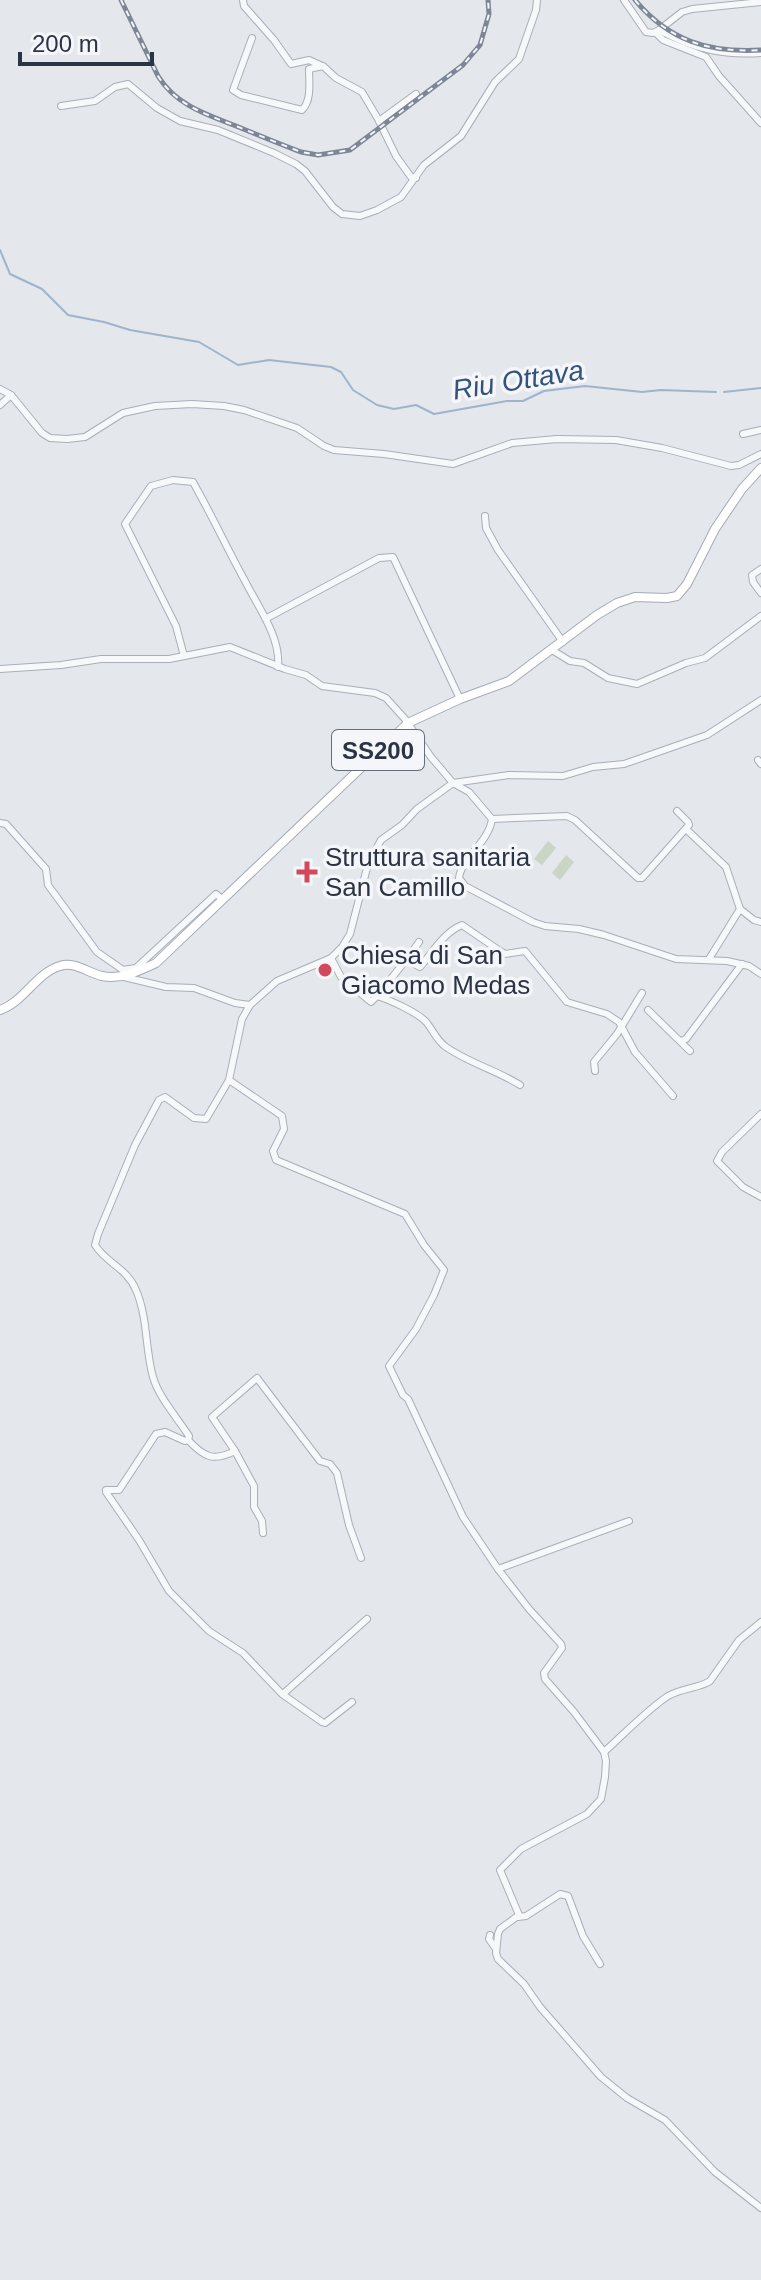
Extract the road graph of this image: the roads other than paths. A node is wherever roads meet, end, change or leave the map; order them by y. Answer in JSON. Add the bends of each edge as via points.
{"nodes":[{"id":1,"x":243,"y":0,"type":"edge"},
{"id":2,"x":537,"y":0,"type":"edge"},
{"id":3,"x":624,"y":0,"type":"edge"},
{"id":4,"x":761,"y":2,"type":"edge"},
{"id":5,"x":658,"y":32,"type":"junction"},
{"id":6,"x":252,"y":38,"type":"dead end"},
{"id":7,"x":761,"y":53,"type":"edge"},
{"id":8,"x":320,"y":65,"type":"junction"},
{"id":9,"x":416,"y":94,"type":"dead end"},
{"id":10,"x":61,"y":106,"type":"dead end"},
{"id":11,"x":379,"y":121,"type":"junction"},
{"id":12,"x":761,"y":123,"type":"edge"},
{"id":13,"x":416,"y":178,"type":"junction"},
{"id":14,"x":0,"y":389,"type":"edge"},
{"id":15,"x":11,"y":395,"type":"junction"},
{"id":16,"x":0,"y":405,"type":"edge"},
{"id":17,"x":761,"y":430,"type":"edge"},
{"id":18,"x":743,"y":434,"type":"dead end"},
{"id":19,"x":761,"y":454,"type":"edge"},
{"id":20,"x":761,"y":468,"type":"edge"},
{"id":21,"x":485,"y":516,"type":"dead end"},
{"id":22,"x":761,"y":569,"type":"edge"},
{"id":23,"x":761,"y":593,"type":"edge"},
{"id":24,"x":761,"y":616,"type":"edge"},
{"id":25,"x":267,"y":618,"type":"junction"},
{"id":26,"x":563,"y":642,"type":"junction"},
{"id":27,"x":552,"y":650,"type":"junction"},
{"id":28,"x":184,"y":656,"type":"junction"},
{"id":29,"x":278,"y":667,"type":"junction"},
{"id":30,"x":0,"y":669,"type":"edge"},
{"id":31,"x":460,"y":699,"type":"junction"},
{"id":32,"x":761,"y":700,"type":"edge"},
{"id":33,"x":398,"y":711,"type":"junction"},
{"id":34,"x":420,"y":717,"type":"junction"},
{"id":35,"x":408,"y":723,"type":"junction"},
{"id":36,"x":399,"y":730,"type":"junction"},
{"id":37,"x":453,"y":783,"type":"junction"},
{"id":38,"x":677,"y":811,"type":"dead end"},
{"id":39,"x":492,"y":819,"type":"junction"},
{"id":40,"x":0,"y":823,"type":"edge"},
{"id":41,"x":686,"y":829,"type":"junction"},
{"id":42,"x":222,"y":899,"type":"junction"},
{"id":43,"x":740,"y":909,"type":"junction"},
{"id":44,"x":761,"y":922,"type":"edge"},
{"id":45,"x":419,"y":942,"type":"dead end"},
{"id":46,"x":331,"y":958,"type":"junction"},
{"id":47,"x":709,"y":959,"type":"junction"},
{"id":48,"x":406,"y":960,"type":"junction"},
{"id":49,"x":742,"y":964,"type":"junction"},
{"id":50,"x":761,"y":974,"type":"edge"},
{"id":51,"x":121,"y":976,"type":"junction"},
{"id":52,"x":642,"y":993,"type":"dead end"},
{"id":53,"x":377,"y":996,"type":"junction"},
{"id":54,"x":250,"y":1005,"type":"junction"},
{"id":55,"x":0,"y":1010,"type":"edge"},
{"id":56,"x":648,"y":1010,"type":"dead end"},
{"id":57,"x":622,"y":1026,"type":"junction"},
{"id":58,"x":681,"y":1041,"type":"junction"},
{"id":59,"x":690,"y":1051,"type":"dead end"},
{"id":60,"x":595,"y":1071,"type":"dead end"},
{"id":61,"x":229,"y":1080,"type":"junction"},
{"id":62,"x":520,"y":1085,"type":"dead end"},
{"id":63,"x":673,"y":1096,"type":"dead end"},
{"id":64,"x":761,"y":1114,"type":"edge"},
{"id":65,"x":761,"y":1197,"type":"edge"},
{"id":66,"x":188,"y":1440,"type":"junction"},
{"id":67,"x":235,"y":1451,"type":"junction"},
{"id":68,"x":629,"y":1521,"type":"dead end"},
{"id":69,"x":263,"y":1533,"type":"dead end"},
{"id":70,"x":361,"y":1558,"type":"dead end"},
{"id":71,"x":498,"y":1569,"type":"junction"},
{"id":72,"x":367,"y":1619,"type":"dead end"},
{"id":73,"x":761,"y":1622,"type":"edge"},
{"id":74,"x":283,"y":1694,"type":"junction"},
{"id":75,"x":352,"y":1702,"type":"dead end"},
{"id":76,"x":604,"y":1752,"type":"junction"},
{"id":77,"x":518,"y":1917,"type":"junction"},
{"id":78,"x":490,"y":1935,"type":"dead end"},
{"id":79,"x":496,"y":1949,"type":"junction"},
{"id":80,"x":600,"y":1964,"type":"dead end"},
{"id":81,"x":761,"y":2208,"type":"edge"}],
"edges":[{"from":1,"to":8,"type":"street","via":[[291,64],[306,60]]},
{"from":2,"to":13,"type":"street","via":[[519,59],[495,82],[455,142],[424,165]]},
{"from":3,"to":5,"type":"street","via":[[646,32]]},
{"from":4,"to":5,"type":"street","via":[[692,9]]},
{"from":5,"to":7,"type":"street","via":[[699,49]]},
{"from":5,"to":12,"type":"street","via":[[663,40],[706,57]]},
{"from":6,"to":8,"type":"street","via":[[233,90],[241,95],[302,110],[309,94],[309,69]]},
{"from":8,"to":11,"type":"street","via":[[362,92]]},
{"from":9,"to":11,"type":"street"},
{"from":10,"to":13,"type":"street","via":[[95,101],[128,84],[180,121],[218,130],[296,164],[342,214],[360,216],[377,210],[401,197]]},
{"from":11,"to":13,"type":"street","via":[[396,156]]},
{"from":14,"to":15,"type":"street"},
{"from":15,"to":16,"type":"street"},
{"from":15,"to":19,"type":"street","via":[[50,438],[85,437],[123,413],[192,404],[244,410],[297,428],[334,450],[453,464],[512,443],[557,439],[616,440],[731,466]]},
{"from":17,"to":18,"type":"street"},
{"from":20,"to":26,"type":"main road","number":"SS200","via":[[715,529],[677,596],[617,603]]},
{"from":21,"to":26,"type":"street","via":[[498,550]]},
{"from":22,"to":23,"type":"street","via":[[752,575]]},
{"from":24,"to":27,"type":"street","via":[[705,658],[637,684],[608,678]]},
{"from":25,"to":28,"type":"street","via":[[193,482],[151,486],[125,524],[176,626]]},
{"from":25,"to":29,"type":"street"},
{"from":25,"to":31,"type":"street","via":[[379,558],[393,557]]},
{"from":26,"to":27,"type":"main road","number":"SS200"},
{"from":27,"to":31,"type":"main road","number":"SS200","via":[[509,681]]},
{"from":28,"to":29,"type":"street","via":[[230,647]]},
{"from":28,"to":30,"type":"street"},
{"from":29,"to":33,"type":"street","via":[[322,686],[375,693]]},
{"from":31,"to":34,"type":"main road","number":"SS200"},
{"from":32,"to":37,"type":"street","via":[[707,735],[624,764],[563,776],[509,775]]},
{"from":33,"to":34,"type":"street"},
{"from":33,"to":35,"type":"street"},
{"from":33,"to":36,"type":"street","via":[[403,723]]},
{"from":34,"to":35,"type":"main road","number":"SS200"},
{"from":35,"to":36,"type":"main road","number":"SS200"},
{"from":35,"to":37,"type":"street"},
{"from":36,"to":42,"type":"main road","number":"SS200"},
{"from":37,"to":39,"type":"street","via":[[469,792]]},
{"from":37,"to":46,"type":"street","via":[[381,840],[368,864],[350,934]]},
{"from":38,"to":41,"type":"street","via":[[688,822]]},
{"from":39,"to":41,"type":"street","via":[[567,816],[638,878]]},
{"from":39,"to":47,"type":"street","via":[[460,870],[465,886],[545,926],[604,935],[676,959]]},
{"from":40,"to":42,"type":"street","via":[[46,869],[48,885],[97,952],[123,970],[136,968],[216,894]]},
{"from":41,"to":43,"type":"street","via":[[726,867]]},
{"from":42,"to":51,"type":"main road","number":"SS200","via":[[156,963]]},
{"from":43,"to":44,"type":"street"},
{"from":43,"to":47,"type":"street"},
{"from":45,"to":48,"type":"street"},
{"from":46,"to":53,"type":"street","via":[[341,977],[371,1002]]},
{"from":46,"to":54,"type":"street","via":[[277,981]]},
{"from":47,"to":49,"type":"street"},
{"from":48,"to":53,"type":"street"},
{"from":48,"to":57,"type":"street","via":[[420,967],[462,925],[505,954],[525,951],[567,1002],[607,1014]]},
{"from":49,"to":50,"type":"street"},
{"from":49,"to":58,"type":"street"},
{"from":51,"to":54,"type":"street","via":[[194,988]]},
{"from":51,"to":55,"type":"main road","via":[[61,965]]},
{"from":52,"to":57,"type":"street"},
{"from":53,"to":62,"type":"street","via":[[426,1021],[442,1045]]},
{"from":54,"to":61,"type":"street"},
{"from":56,"to":58,"type":"street"},
{"from":57,"to":60,"type":"street","via":[[594,1062]]},
{"from":57,"to":63,"type":"street","via":[[635,1052]]},
{"from":58,"to":59,"type":"street"},
{"from":61,"to":66,"type":"street","via":[[206,1119],[194,1118],[165,1097],[159,1100],[95,1245],[135,1288],[153,1379]]},
{"from":61,"to":71,"type":"street","via":[[282,1116],[284,1129],[273,1151],[276,1160],[405,1214],[444,1270],[416,1329],[389,1366],[463,1517]]},
{"from":64,"to":65,"type":"street","via":[[717,1161]]},
{"from":66,"to":67,"type":"street","via":[[213,1458]]},
{"from":66,"to":74,"type":"street","via":[[156,1434],[119,1490],[106,1492],[169,1591]]},
{"from":67,"to":69,"type":"street","via":[[254,1486]]},
{"from":67,"to":70,"type":"street","via":[[212,1417],[257,1378],[320,1461],[334,1467]]},
{"from":68,"to":71,"type":"street"},
{"from":71,"to":76,"type":"street","via":[[561,1644],[545,1679]]},
{"from":72,"to":74,"type":"street"},
{"from":73,"to":76,"type":"street","via":[[739,1640],[710,1681],[666,1697]]},
{"from":74,"to":75,"type":"street","via":[[325,1723]]},
{"from":76,"to":77,"type":"street","via":[[601,1799],[587,1814],[521,1849],[500,1870]]},
{"from":77,"to":79,"type":"street","via":[[500,1929]]},
{"from":77,"to":80,"type":"street","via":[[560,1894],[568,1896]]},
{"from":78,"to":79,"type":"street"},
{"from":79,"to":81,"type":"street","via":[[498,1959],[601,2077],[665,2120],[715,2172]]}]}
